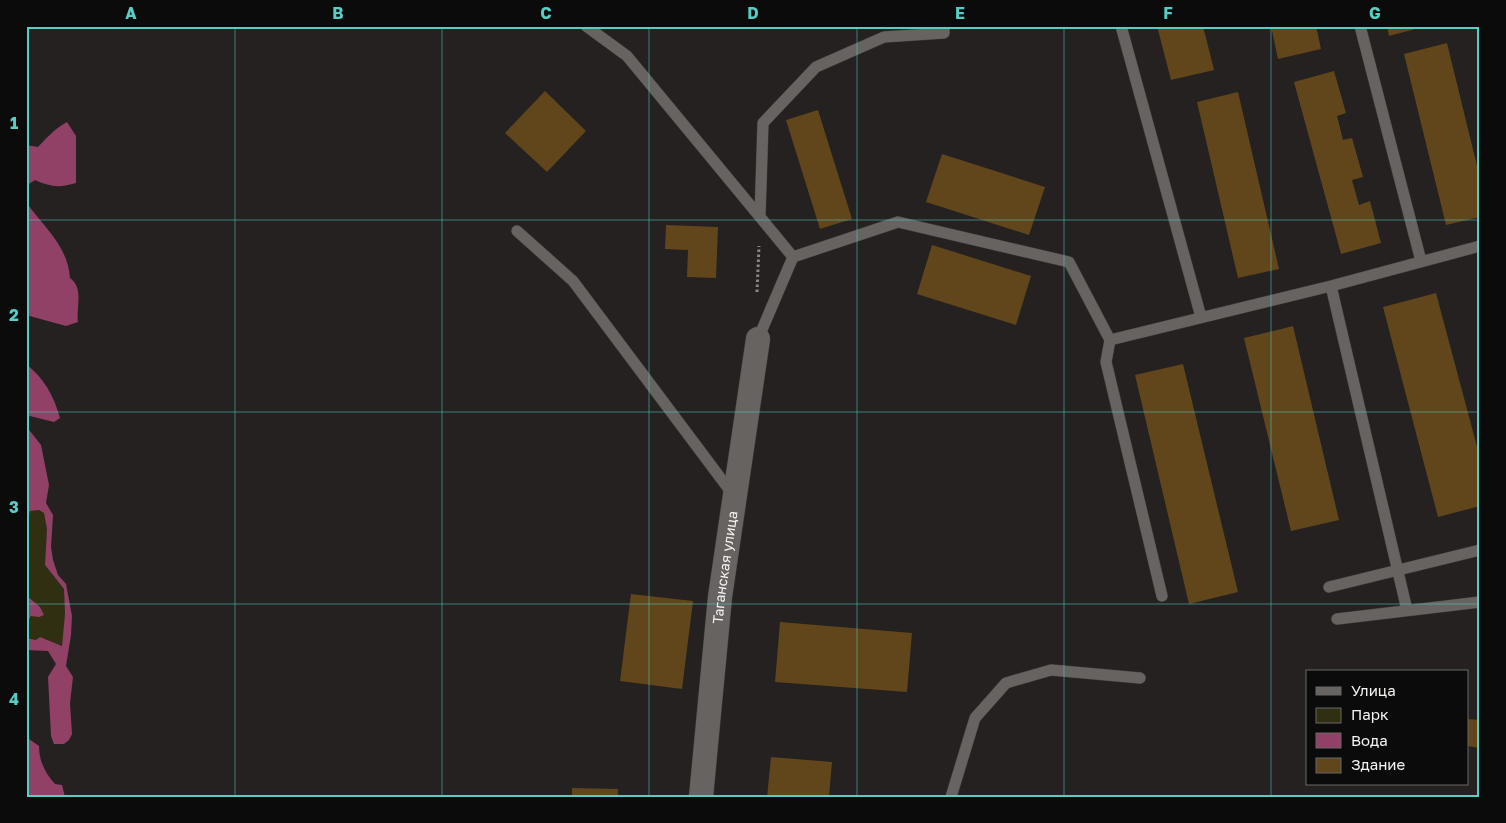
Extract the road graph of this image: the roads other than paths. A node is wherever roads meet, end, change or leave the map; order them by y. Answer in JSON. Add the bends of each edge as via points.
{"nodes":[{"id":1,"x":586,"y":26,"type":"edge"},
{"id":2,"x":944,"y":26,"type":"edge"},
{"id":3,"x":1121,"y":26,"type":"edge"},
{"id":4,"x":1360,"y":26,"type":"edge"},
{"id":5,"x":760,"y":216,"type":"junction"},
{"id":6,"x":517,"y":231,"type":"dead end"},
{"id":7,"x":1480,"y":246,"type":"edge"},
{"id":8,"x":793,"y":257,"type":"junction"},
{"id":9,"x":1421,"y":261,"type":"junction"},
{"id":10,"x":1331,"y":286,"type":"junction"},
{"id":11,"x":1201,"y":317,"type":"junction"},
{"id":12,"x":758,"y":339,"type":"joint"},
{"id":13,"x":1110,"y":340,"type":"junction"},
{"id":14,"x":735,"y":497,"type":"junction"},
{"id":15,"x":1480,"y":550,"type":"edge"},
{"id":16,"x":1398,"y":570,"type":"junction"},
{"id":17,"x":1329,"y":587,"type":"dead end"},
{"id":18,"x":1162,"y":596,"type":"dead end"},
{"id":19,"x":1480,"y":602,"type":"edge"},
{"id":20,"x":1407,"y":610,"type":"junction"},
{"id":21,"x":1337,"y":619,"type":"dead end"},
{"id":22,"x":1140,"y":678,"type":"dead end"},
{"id":23,"x":701,"y":797,"type":"edge"},
{"id":24,"x":951,"y":797,"type":"edge"}],
"edges":[{"from":1,"to":5,"type":"lane","via":[[627,56]]},
{"from":2,"to":5,"type":"lane","via":[[944,33],[884,37],[816,67],[764,123]]},
{"from":3,"to":11,"type":"lane"},
{"from":4,"to":9,"type":"lane"},
{"from":5,"to":8,"type":"lane"},
{"from":6,"to":14,"type":"lane","via":[[573,281]]},
{"from":7,"to":9,"type":"lane"},
{"from":8,"to":12,"type":"lane"},
{"from":8,"to":13,"type":"lane","via":[[898,222],[1069,262]]},
{"from":9,"to":10,"type":"lane"},
{"from":10,"to":11,"type":"lane"},
{"from":10,"to":16,"type":"lane"},
{"from":11,"to":13,"type":"lane"},
{"from":12,"to":14,"type":"street","name":"Таганская улица"},
{"from":13,"to":18,"type":"lane","via":[[1106,362]]},
{"from":14,"to":23,"type":"street","name":"Таганская улица","via":[[720,597]]},
{"from":15,"to":16,"type":"lane"},
{"from":16,"to":17,"type":"lane"},
{"from":16,"to":20,"type":"lane"},
{"from":19,"to":20,"type":"lane"},
{"from":20,"to":21,"type":"lane"},
{"from":22,"to":24,"type":"lane","via":[[1051,670],[1006,683],[975,718]]}]}
